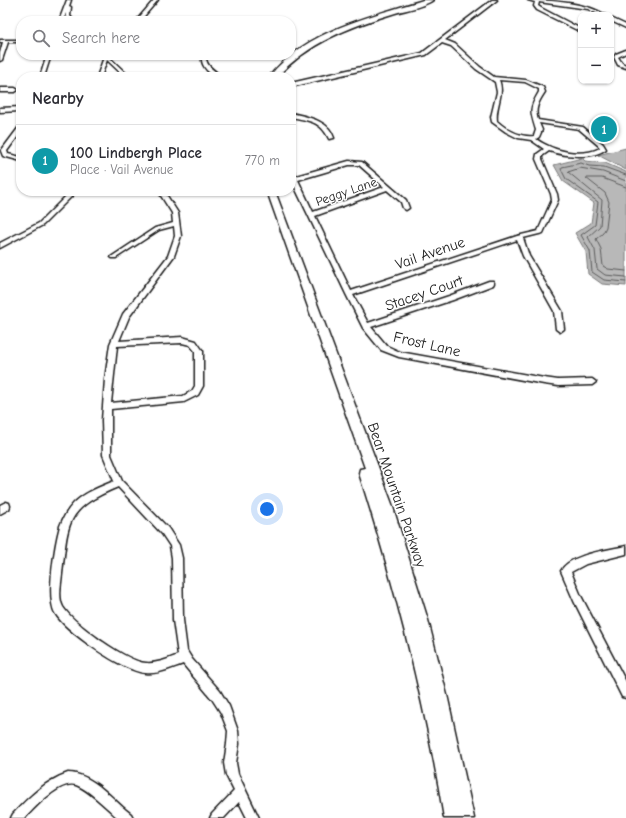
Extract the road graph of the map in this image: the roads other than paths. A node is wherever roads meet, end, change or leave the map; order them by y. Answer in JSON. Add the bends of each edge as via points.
{"nodes":[{"id":1,"x":156,"y":0,"type":"edge"},
{"id":2,"x":423,"y":0,"type":"edge"},
{"id":3,"x":430,"y":0,"type":"edge"},
{"id":4,"x":495,"y":0,"type":"edge"},
{"id":5,"x":530,"y":0,"type":"edge"},
{"id":6,"x":69,"y":1,"type":"edge"},
{"id":7,"x":537,"y":1,"type":"junction"},
{"id":8,"x":598,"y":12,"type":"edge"},
{"id":9,"x":63,"y":16,"type":"edge"},
{"id":10,"x":68,"y":16,"type":"edge"},
{"id":11,"x":142,"y":16,"type":"edge"},
{"id":12,"x":614,"y":21,"type":"edge"},
{"id":13,"x":626,"y":27,"type":"edge"},
{"id":14,"x":578,"y":29,"type":"edge"},
{"id":15,"x":0,"y":41,"type":"edge"},
{"id":16,"x":6,"y":41,"type":"junction"},
{"id":17,"x":16,"y":41,"type":"edge"},
{"id":18,"x":442,"y":41,"type":"junction"},
{"id":19,"x":296,"y":51,"type":"edge"},
{"id":20,"x":626,"y":51,"type":"edge"},
{"id":21,"x":296,"y":56,"type":"edge"},
{"id":22,"x":0,"y":60,"type":"edge"},
{"id":23,"x":47,"y":60,"type":"edge"},
{"id":24,"x":105,"y":60,"type":"edge"},
{"id":25,"x":111,"y":60,"type":"edge"},
{"id":26,"x":203,"y":60,"type":"edge"},
{"id":27,"x":285,"y":60,"type":"edge"},
{"id":28,"x":290,"y":60,"type":"edge"},
{"id":29,"x":626,"y":67,"type":"edge"},
{"id":30,"x":44,"y":72,"type":"edge"},
{"id":31,"x":101,"y":72,"type":"edge"},
{"id":32,"x":123,"y":72,"type":"edge"},
{"id":33,"x":213,"y":72,"type":"edge"},
{"id":34,"x":272,"y":72,"type":"edge"},
{"id":35,"x":278,"y":72,"type":"edge"},
{"id":36,"x":494,"y":78,"type":"junction"},
{"id":37,"x":296,"y":84,"type":"edge"},
{"id":38,"x":0,"y":90,"type":"edge"},
{"id":39,"x":15,"y":90,"type":"dead end"},
{"id":40,"x":16,"y":109,"type":"edge"},
{"id":41,"x":0,"y":110,"type":"edge"},
{"id":42,"x":296,"y":116,"type":"edge"},
{"id":43,"x":536,"y":121,"type":"junction"},
{"id":44,"x":16,"y":135,"type":"edge"},
{"id":45,"x":331,"y":138,"type":"dead end"},
{"id":46,"x":532,"y":138,"type":"junction"},
{"id":47,"x":548,"y":148,"type":"junction"},
{"id":48,"x":16,"y":158,"type":"edge"},
{"id":49,"x":296,"y":178,"type":"edge"},
{"id":50,"x":296,"y":183,"type":"edge"},
{"id":51,"x":389,"y":187,"type":"junction"},
{"id":52,"x":69,"y":196,"type":"edge"},
{"id":53,"x":164,"y":196,"type":"edge"},
{"id":54,"x":267,"y":196,"type":"edge"},
{"id":55,"x":273,"y":196,"type":"edge"},
{"id":56,"x":406,"y":208,"type":"dead end"},
{"id":57,"x":311,"y":214,"type":"junction"},
{"id":58,"x":175,"y":224,"type":"junction"},
{"id":59,"x":519,"y":236,"type":"junction"},
{"id":60,"x":0,"y":246,"type":"edge"},
{"id":61,"x":114,"y":257,"type":"dead end"},
{"id":62,"x":491,"y":284,"type":"dead end"},
{"id":63,"x":349,"y":294,"type":"junction"},
{"id":64,"x":366,"y":326,"type":"junction"},
{"id":65,"x":560,"y":329,"type":"dead end"},
{"id":66,"x":114,"y":344,"type":"junction"},
{"id":67,"x":592,"y":382,"type":"dead end"},
{"id":68,"x":107,"y":406,"type":"junction"},
{"id":69,"x":119,"y":483,"type":"junction"},
{"id":70,"x":626,"y":550,"type":"edge"},
{"id":71,"x":185,"y":658,"type":"junction"},
{"id":72,"x":626,"y":693,"type":"edge"},
{"id":73,"x":240,"y":792,"type":"junction"},
{"id":74,"x":17,"y":818,"type":"edge"},
{"id":75,"x":127,"y":818,"type":"edge"},
{"id":76,"x":216,"y":818,"type":"edge"},
{"id":77,"x":253,"y":818,"type":"edge"},
{"id":78,"x":453,"y":818,"type":"edge"},
{"id":79,"x":465,"y":818,"type":"edge"}],
"edges":[{"from":1,"to":11,"type":"street"},
{"from":2,"to":19,"type":"highway","via":[[339,28]]},
{"from":3,"to":21,"type":"highway","via":[[357,24],[323,39]]},
{"from":4,"to":18,"type":"street"},
{"from":5,"to":7,"type":"street"},
{"from":6,"to":9,"type":"street"},
{"from":6,"to":10,"type":"street"},
{"from":7,"to":8,"type":"street","via":[[589,8]]},
{"from":7,"to":14,"type":"street","via":[[536,6]]},
{"from":12,"to":13,"type":"street"},
{"from":15,"to":16,"type":"street"},
{"from":16,"to":17,"type":"street"},
{"from":16,"to":22,"type":"street"},
{"from":18,"to":36,"type":"street","via":[[453,45],[478,68]]},
{"from":18,"to":37,"type":"street","via":[[417,57]]},
{"from":20,"to":29,"type":"street","via":[[616,57],[620,64]]},
{"from":23,"to":30,"type":"street"},
{"from":24,"to":31,"type":"street"},
{"from":25,"to":32,"type":"street"},
{"from":26,"to":33,"type":"street","via":[[205,66]]},
{"from":27,"to":34,"type":"highway"},
{"from":28,"to":35,"type":"highway"},
{"from":36,"to":43,"type":"street","via":[[526,81],[541,88],[542,92],[533,113]]},
{"from":36,"to":46,"type":"street","via":[[499,84],[499,98],[494,122],[516,135]]},
{"from":38,"to":39,"type":"street"},
{"from":40,"to":41,"type":"street"},
{"from":42,"to":45,"type":"street","via":[[319,123],[330,132]]},
{"from":43,"to":46,"type":"street","via":[[539,133]]},
{"from":43,"to":47,"type":"street","via":[[582,128],[601,144],[602,149],[586,154]]},
{"from":44,"to":48,"type":"street","via":[[4,151],[8,157]]},
{"from":46,"to":47,"type":"street"},
{"from":47,"to":59,"type":"street","name":"Vail Avenue","via":[[538,159],[555,200],[541,232]]},
{"from":49,"to":51,"type":"street","via":[[355,162],[364,165]]},
{"from":50,"to":57,"type":"street","name":"Frost Lane"},
{"from":51,"to":56,"type":"street","via":[[404,201]]},
{"from":51,"to":57,"type":"street","name":"Peggy Lane"},
{"from":52,"to":60,"type":"street","via":[[41,224]]},
{"from":53,"to":58,"type":"street","via":[[175,213]]},
{"from":54,"to":78,"type":"highway","name":"Bear Mountain Parkway","via":[[354,440],[393,559],[424,677]]},
{"from":55,"to":79,"type":"highway","name":"Bear Mountain Parkway","via":[[401,554],[434,669]]},
{"from":57,"to":63,"type":"street","name":"Frost Lane"},
{"from":58,"to":61,"type":"street","via":[[157,229]]},
{"from":58,"to":66,"type":"street","via":[[178,236],[171,256],[126,316]]},
{"from":59,"to":63,"type":"street","name":"Vail Avenue"},
{"from":59,"to":65,"type":"street","via":[[526,256],[558,311]]},
{"from":62,"to":64,"type":"street","name":"Stacey Court"},
{"from":63,"to":64,"type":"street","name":"Frost Lane"},
{"from":64,"to":67,"type":"street","name":"Frost Lane","via":[[384,348],[399,354],[544,381]]},
{"from":66,"to":68,"type":"street"},
{"from":66,"to":68,"type":"street","via":[[190,341],[199,351],[199,386],[195,393],[184,399]]},
{"from":68,"to":69,"type":"street","via":[[107,455]]},
{"from":69,"to":71,"type":"street","via":[[165,531],[174,545],[177,558],[178,620]]},
{"from":69,"to":71,"type":"street","via":[[82,501],[64,524],[56,596],[59,610],[65,619],[130,664],[142,668],[155,667]]},
{"from":70,"to":72,"type":"street","via":[[578,562],[566,571]]},
{"from":71,"to":73,"type":"street","via":[[212,689],[225,710],[233,732],[230,764],[232,775]]},
{"from":73,"to":76,"type":"street"},
{"from":73,"to":77,"type":"street"},
{"from":74,"to":75,"type":"street","via":[[52,786],[64,780],[75,779],[102,796]]}]}
